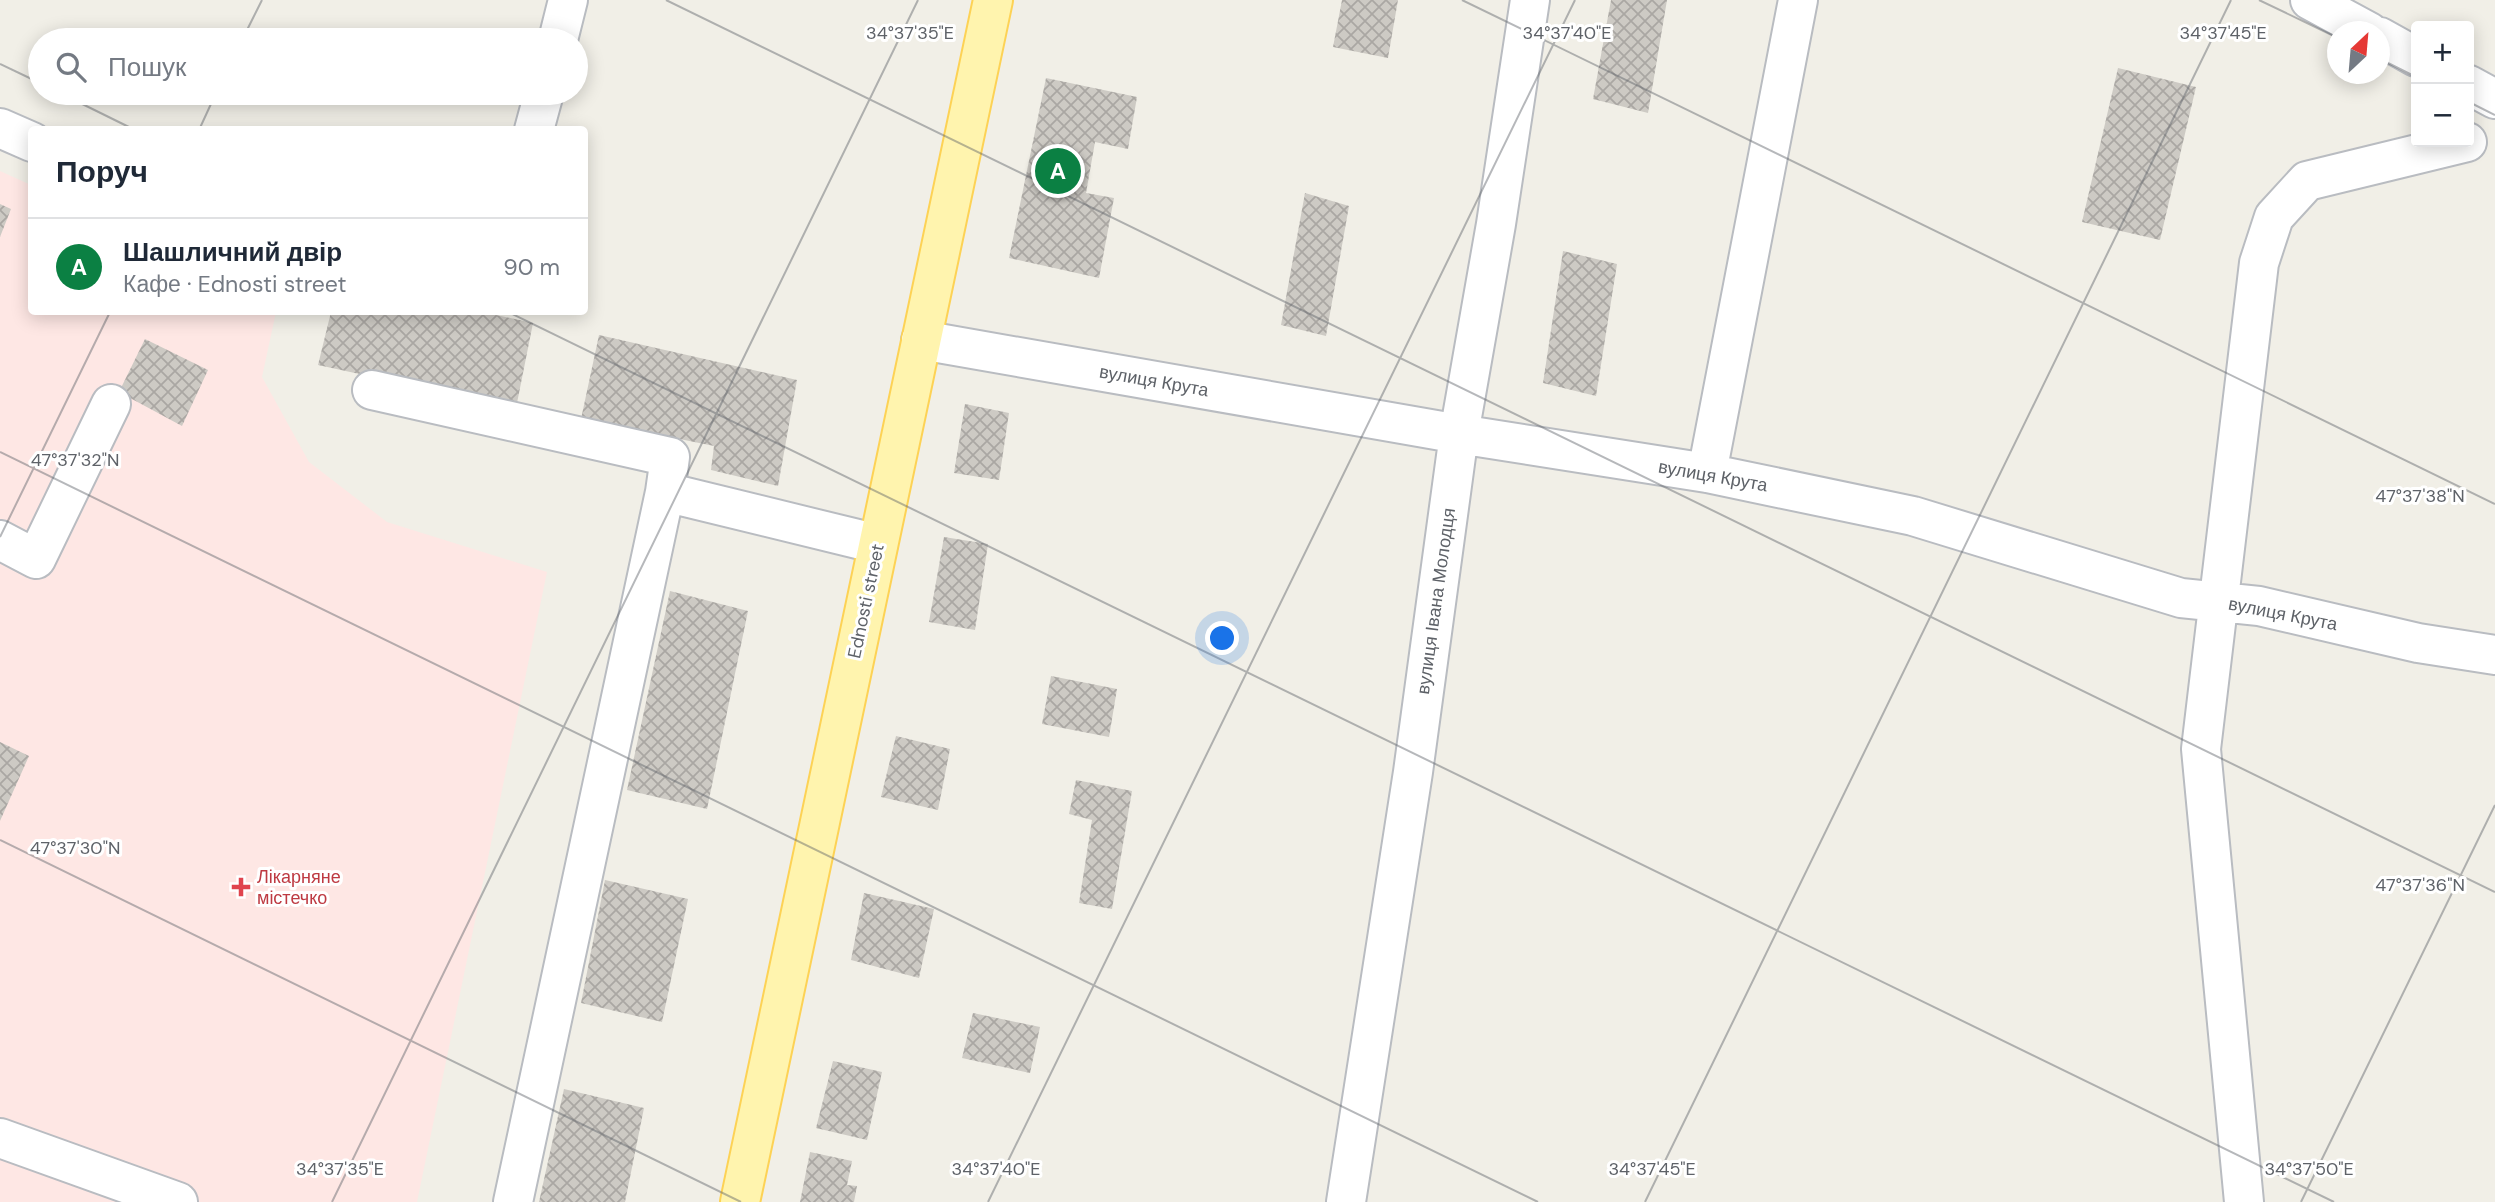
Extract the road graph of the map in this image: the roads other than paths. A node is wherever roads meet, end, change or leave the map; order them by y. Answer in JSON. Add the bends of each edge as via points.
{"nodes":[{"id":1,"x":568,"y":0,"type":"edge"},
{"id":2,"x":993,"y":0,"type":"edge"},
{"id":3,"x":1530,"y":0,"type":"edge"},
{"id":4,"x":1798,"y":0,"type":"edge"},
{"id":5,"x":2310,"y":0,"type":"edge"},
{"id":6,"x":2349,"y":21,"type":"edge"},
{"id":7,"x":561,"y":28,"type":"edge"},
{"id":8,"x":2390,"y":43,"type":"edge"},
{"id":9,"x":2411,"y":54,"type":"edge"},
{"id":10,"x":2474,"y":88,"type":"edge"},
{"id":11,"x":2495,"y":99,"type":"edge"},
{"id":12,"x":541,"y":105,"type":"edge"},
{"id":13,"x":535,"y":126,"type":"edge"},
{"id":14,"x":0,"y":128,"type":"edge"},
{"id":15,"x":2495,"y":135,"type":"edge"},
{"id":16,"x":28,"y":140,"type":"edge"},
{"id":17,"x":2474,"y":140,"type":"edge"},
{"id":18,"x":2447,"y":147,"type":"edge"},
{"id":19,"x":921,"y":340,"type":"junction"},
{"id":20,"x":372,"y":390,"type":"dead end"},
{"id":21,"x":111,"y":404,"type":"dead end"},
{"id":22,"x":1459,"y":434,"type":"junction"},
{"id":23,"x":1707,"y":473,"type":"junction"},
{"id":24,"x":664,"y":492,"type":"junction"},
{"id":25,"x":0,"y":540,"type":"edge"},
{"id":26,"x":878,"y":544,"type":"junction"},
{"id":27,"x":2220,"y":602,"type":"junction"},
{"id":28,"x":2495,"y":655,"type":"edge"},
{"id":29,"x":0,"y":1138,"type":"edge"},
{"id":30,"x":178,"y":1202,"type":"edge"},
{"id":31,"x":513,"y":1202,"type":"edge"},
{"id":32,"x":740,"y":1202,"type":"edge"},
{"id":33,"x":1346,"y":1202,"type":"edge"},
{"id":34,"x":2244,"y":1202,"type":"edge"}],
"edges":[{"from":1,"to":7,"type":"street"},
{"from":2,"to":19,"type":"main road","name":"Ednosti street"},
{"from":3,"to":22,"type":"street","name":"вулиця Івана Молодця"},
{"from":4,"to":23,"type":"street"},
{"from":5,"to":6,"type":"street"},
{"from":8,"to":9,"type":"street"},
{"from":10,"to":11,"type":"street"},
{"from":12,"to":13,"type":"street"},
{"from":14,"to":16,"type":"street"},
{"from":15,"to":17,"type":"street"},
{"from":18,"to":27,"type":"street","via":[[2307,181],[2274,217],[2259,263]]},
{"from":19,"to":22,"type":"street","name":"вулиця Крута"},
{"from":19,"to":26,"type":"main road","name":"Ednosti street"},
{"from":20,"to":24,"type":"street","via":[[670,457]]},
{"from":21,"to":25,"type":"street","via":[[36,559]]},
{"from":22,"to":23,"type":"street","name":"вулиця Крута"},
{"from":22,"to":33,"type":"street","name":"вулиця Івана Молодця","via":[[1413,772]]},
{"from":23,"to":27,"type":"street","name":"вулиця Крута","via":[[1913,516],[2181,598]]},
{"from":24,"to":26,"type":"street"},
{"from":24,"to":31,"type":"street"},
{"from":26,"to":32,"type":"main road","name":"Ednosti street"},
{"from":27,"to":28,"type":"street","name":"вулиця Крута"},
{"from":27,"to":34,"type":"street","via":[[2201,749]]},
{"from":29,"to":30,"type":"street"}]}
